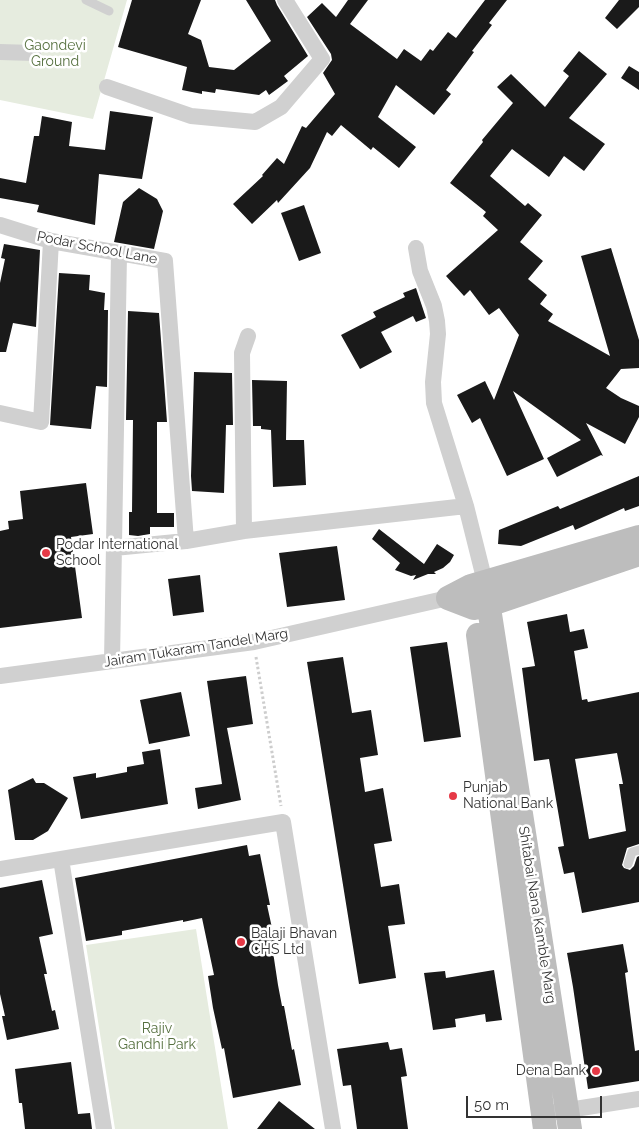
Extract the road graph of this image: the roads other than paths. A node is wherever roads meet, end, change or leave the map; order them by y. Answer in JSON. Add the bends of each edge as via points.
{"nodes":[{"id":1,"x":86,"y":0,"type":"edge"},
{"id":2,"x":285,"y":0,"type":"edge"},
{"id":3,"x":109,"y":11,"type":"dead end"},
{"id":4,"x":0,"y":52,"type":"edge"},
{"id":5,"x":33,"y":54,"type":"dead end"},
{"id":6,"x":107,"y":88,"type":"dead end"},
{"id":7,"x":0,"y":225,"type":"edge"},
{"id":8,"x":51,"y":242,"type":"junction"},
{"id":9,"x":416,"y":248,"type":"dead end"},
{"id":10,"x":119,"y":254,"type":"junction"},
{"id":11,"x":248,"y":336,"type":"dead end"},
{"id":12,"x":0,"y":413,"type":"edge"},
{"id":13,"x":466,"y":506,"type":"junction"},
{"id":14,"x":244,"y":531,"type":"junction"},
{"id":15,"x":639,"y":537,"type":"edge"},
{"id":16,"x":186,"y":541,"type":"junction"},
{"id":17,"x":114,"y":548,"type":"junction"},
{"id":18,"x":639,"y":554,"type":"edge"},
{"id":19,"x":480,"y":595,"type":"junction"},
{"id":20,"x":448,"y":598,"type":"joint"},
{"id":21,"x":112,"y":661,"type":"junction"},
{"id":22,"x":0,"y":676,"type":"edge"},
{"id":23,"x":639,"y":850,"type":"edge"},
{"id":24,"x":61,"y":859,"type":"junction"},
{"id":25,"x":628,"y":864,"type":"dead end"},
{"id":26,"x":0,"y":869,"type":"edge"},
{"id":27,"x":639,"y":1098,"type":"edge"},
{"id":28,"x":569,"y":1120,"type":"edge"},
{"id":29,"x":544,"y":1122,"type":"edge"},
{"id":30,"x":104,"y":1129,"type":"edge"},
{"id":31,"x":333,"y":1129,"type":"edge"}],
"edges":[{"from":1,"to":3,"type":"lane"},
{"from":2,"to":6,"type":"street","via":[[322,59],[281,107],[255,122],[191,116]]},
{"from":4,"to":5,"type":"street"},
{"from":7,"to":8,"type":"street","name":"Podar School Lane"},
{"from":8,"to":10,"type":"street","name":"Podar School Lane"},
{"from":8,"to":12,"type":"street","via":[[41,422]]},
{"from":9,"to":13,"type":"street","via":[[420,271],[437,321],[434,403]]},
{"from":10,"to":16,"type":"street","name":"Podar School Lane","via":[[165,262]]},
{"from":10,"to":17,"type":"street"},
{"from":11,"to":14,"type":"street","via":[[242,354]]},
{"from":13,"to":14,"type":"street"},
{"from":13,"to":19,"type":"street"},
{"from":14,"to":16,"type":"street"},
{"from":15,"to":19,"type":"street"},
{"from":16,"to":17,"type":"street"},
{"from":17,"to":21,"type":"street"},
{"from":18,"to":19,"type":"street"},
{"from":19,"to":20,"type":"street","name":"Jairam Tukaram Tandel Marg"},
{"from":19,"to":28,"type":"street","name":"Shitabai Nana Kamble Marg"},
{"from":19,"to":29,"type":"street","name":"Shitabai Nana Kamble Marg"},
{"from":20,"to":21,"type":"street","name":"Jairam Tukaram Tandel Marg","via":[[254,642]]},
{"from":21,"to":22,"type":"street","name":"Jairam Tukaram Tandel Marg"},
{"from":23,"to":25,"type":"lane","via":[[632,852]]},
{"from":24,"to":26,"type":"street"},
{"from":24,"to":30,"type":"street"},
{"from":24,"to":31,"type":"street","via":[[283,822]]},
{"from":27,"to":28,"type":"street"},
{"from":28,"to":29,"type":"street"}]}
